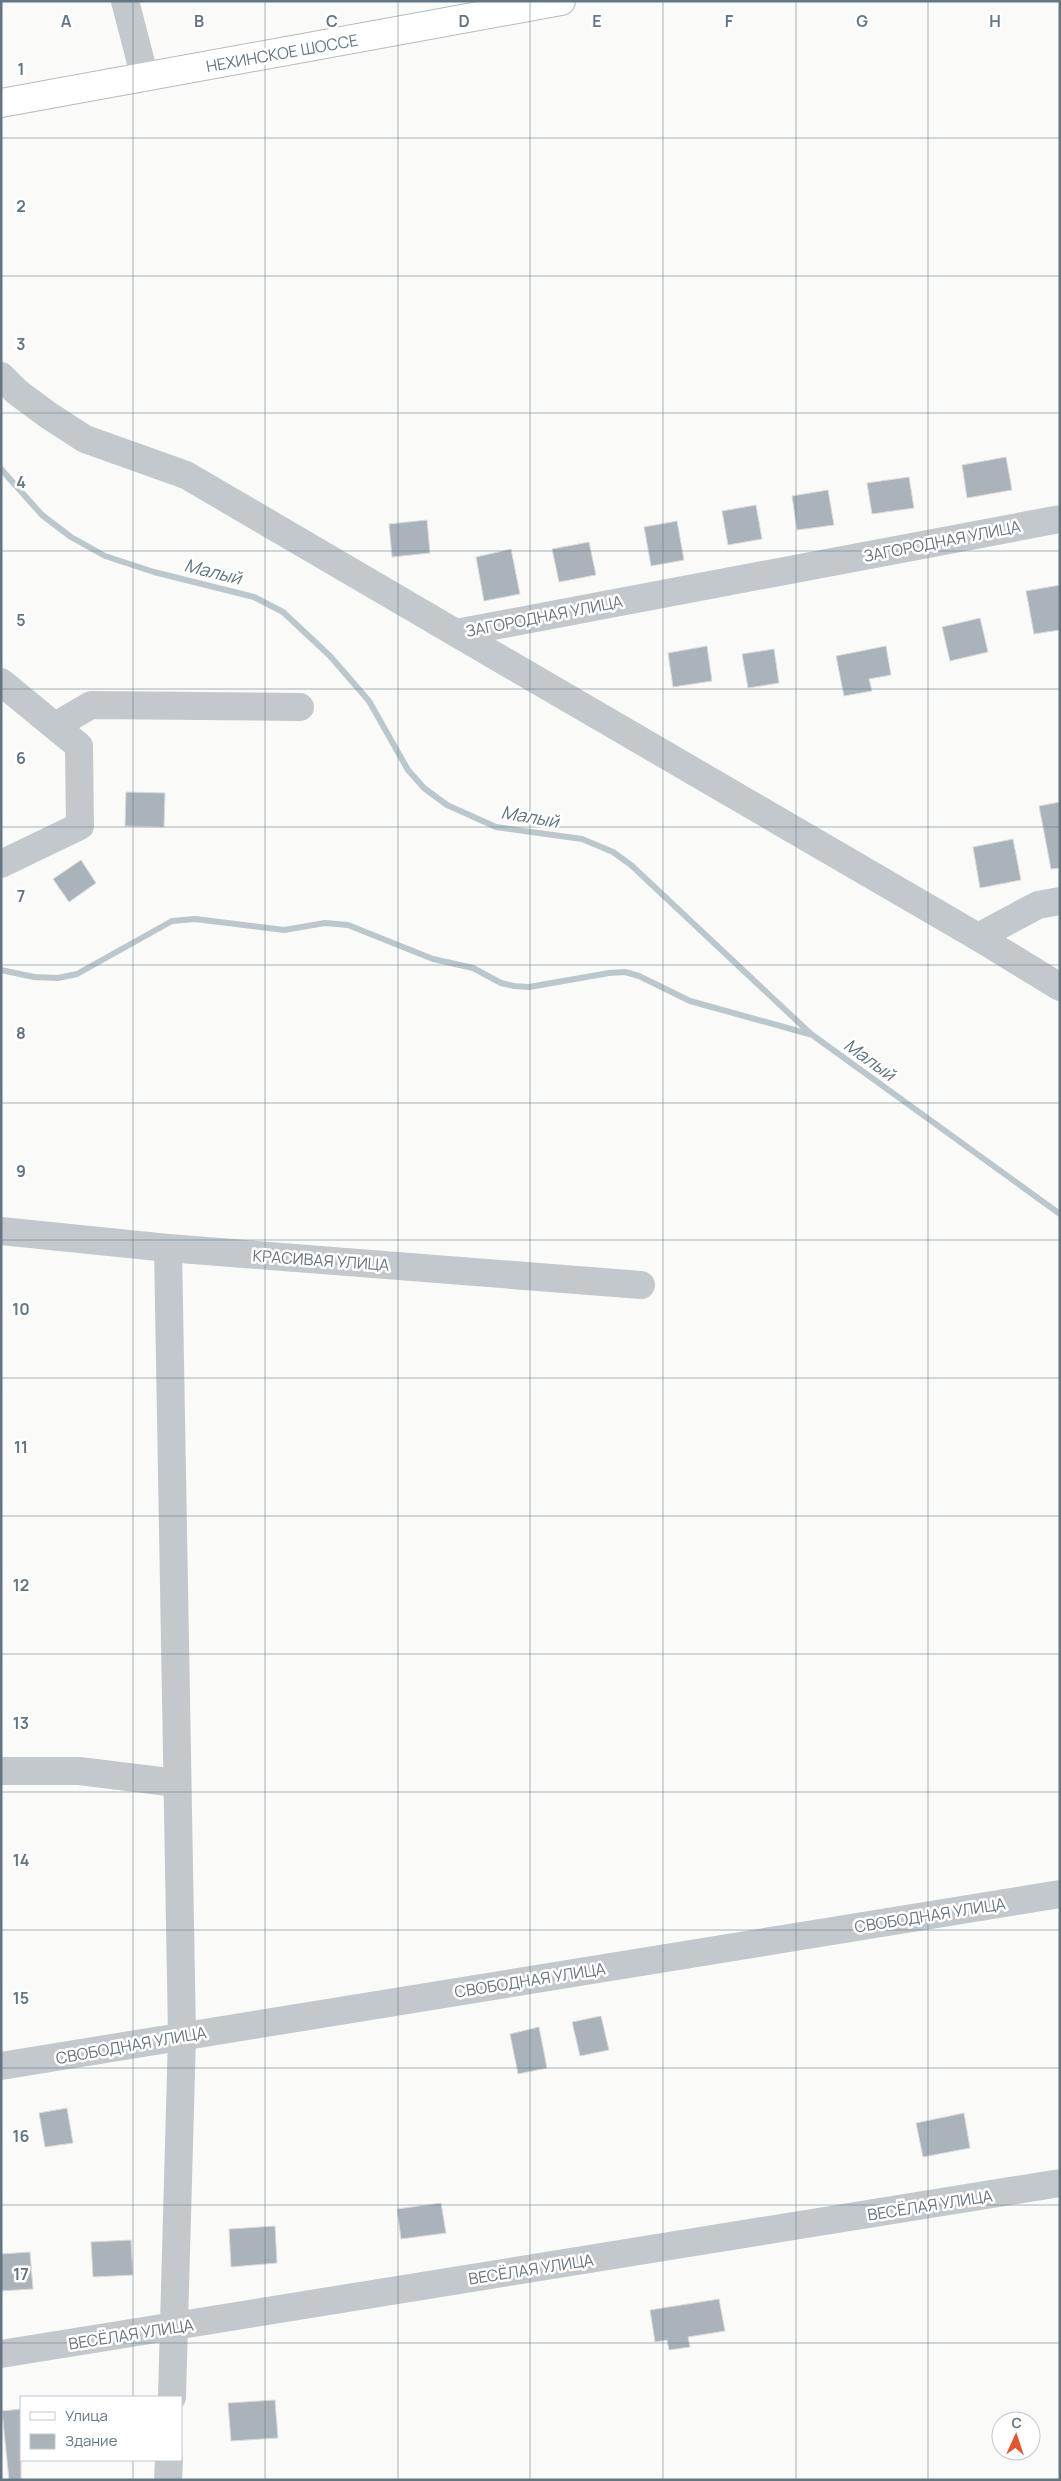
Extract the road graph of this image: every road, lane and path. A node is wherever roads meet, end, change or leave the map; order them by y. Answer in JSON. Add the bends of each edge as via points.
{"nodes":[{"id":1,"x":125,"y":1,"type":"edge"},
{"id":2,"x":561,"y":1,"type":"edge"},
{"id":3,"x":144,"y":78,"type":"junction"},
{"id":4,"x":1,"y":103,"type":"edge"},
{"id":5,"x":1,"y":376,"type":"edge"},
{"id":6,"x":1060,"y":519,"type":"edge"},
{"id":7,"x":456,"y":633,"type":"junction"},
{"id":8,"x":1,"y":682,"type":"edge"},
{"id":9,"x":300,"y":707,"type":"dead end"},
{"id":10,"x":55,"y":726,"type":"junction"},
{"id":11,"x":1,"y":864,"type":"edge"},
{"id":12,"x":1060,"y":901,"type":"edge"},
{"id":13,"x":978,"y":936,"type":"junction"},
{"id":14,"x":1060,"y":987,"type":"edge"},
{"id":15,"x":1,"y":1231,"type":"edge"},
{"id":16,"x":168,"y":1248,"type":"junction"},
{"id":17,"x":641,"y":1285,"type":"dead end"},
{"id":18,"x":1,"y":1771,"type":"edge"},
{"id":19,"x":177,"y":1783,"type":"junction"},
{"id":20,"x":1060,"y":1894,"type":"edge"},
{"id":21,"x":182,"y":2036,"type":"junction"},
{"id":22,"x":1,"y":2066,"type":"edge"},
{"id":23,"x":1060,"y":2183,"type":"edge"},
{"id":24,"x":176,"y":2326,"type":"junction"},
{"id":25,"x":1,"y":2354,"type":"edge"},
{"id":26,"x":172,"y":2396,"type":"edge"},
{"id":27,"x":169,"y":2461,"type":"edge"},
{"id":28,"x":168,"y":2480,"type":"edge"}],
"edges":[{"from":1,"to":3,"type":"street"},
{"from":2,"to":3,"type":"main road","name":"НЕХИНСКОЕ ШОССЕ"},
{"from":3,"to":4,"type":"main road","name":"НЕХИНСКОЕ ШОССЕ"},
{"from":5,"to":7,"type":"street","name":"ЗАГОРОДНАЯ УЛИЦА","via":[[16,392],[86,439],[186,475]]},
{"from":6,"to":7,"type":"street","name":"ЗАГОРОДНАЯ УЛИЦА"},
{"from":7,"to":13,"type":"street"},
{"from":8,"to":10,"type":"street"},
{"from":9,"to":10,"type":"street","via":[[91,705]]},
{"from":10,"to":11,"type":"street","via":[[79,746],[80,826]]},
{"from":12,"to":13,"type":"street","via":[[1038,905]]},
{"from":13,"to":14,"type":"street"},
{"from":15,"to":16,"type":"street","name":"КРАСИВАЯ УЛИЦА"},
{"from":16,"to":17,"type":"street","name":"КРАСИВАЯ УЛИЦА"},
{"from":16,"to":19,"type":"street"},
{"from":18,"to":19,"type":"street","via":[[79,1771]]},
{"from":19,"to":21,"type":"street"},
{"from":20,"to":21,"type":"street","name":"СВОБОДНАЯ УЛИЦА"},
{"from":21,"to":22,"type":"street","name":"СВОБОДНАЯ УЛИЦА"},
{"from":21,"to":24,"type":"street"},
{"from":23,"to":24,"type":"street","name":"ВЕСЁЛАЯ УЛИЦА"},
{"from":24,"to":25,"type":"street","name":"ВЕСЁЛАЯ УЛИЦА"},
{"from":24,"to":26,"type":"street"},
{"from":27,"to":28,"type":"street"}]}
